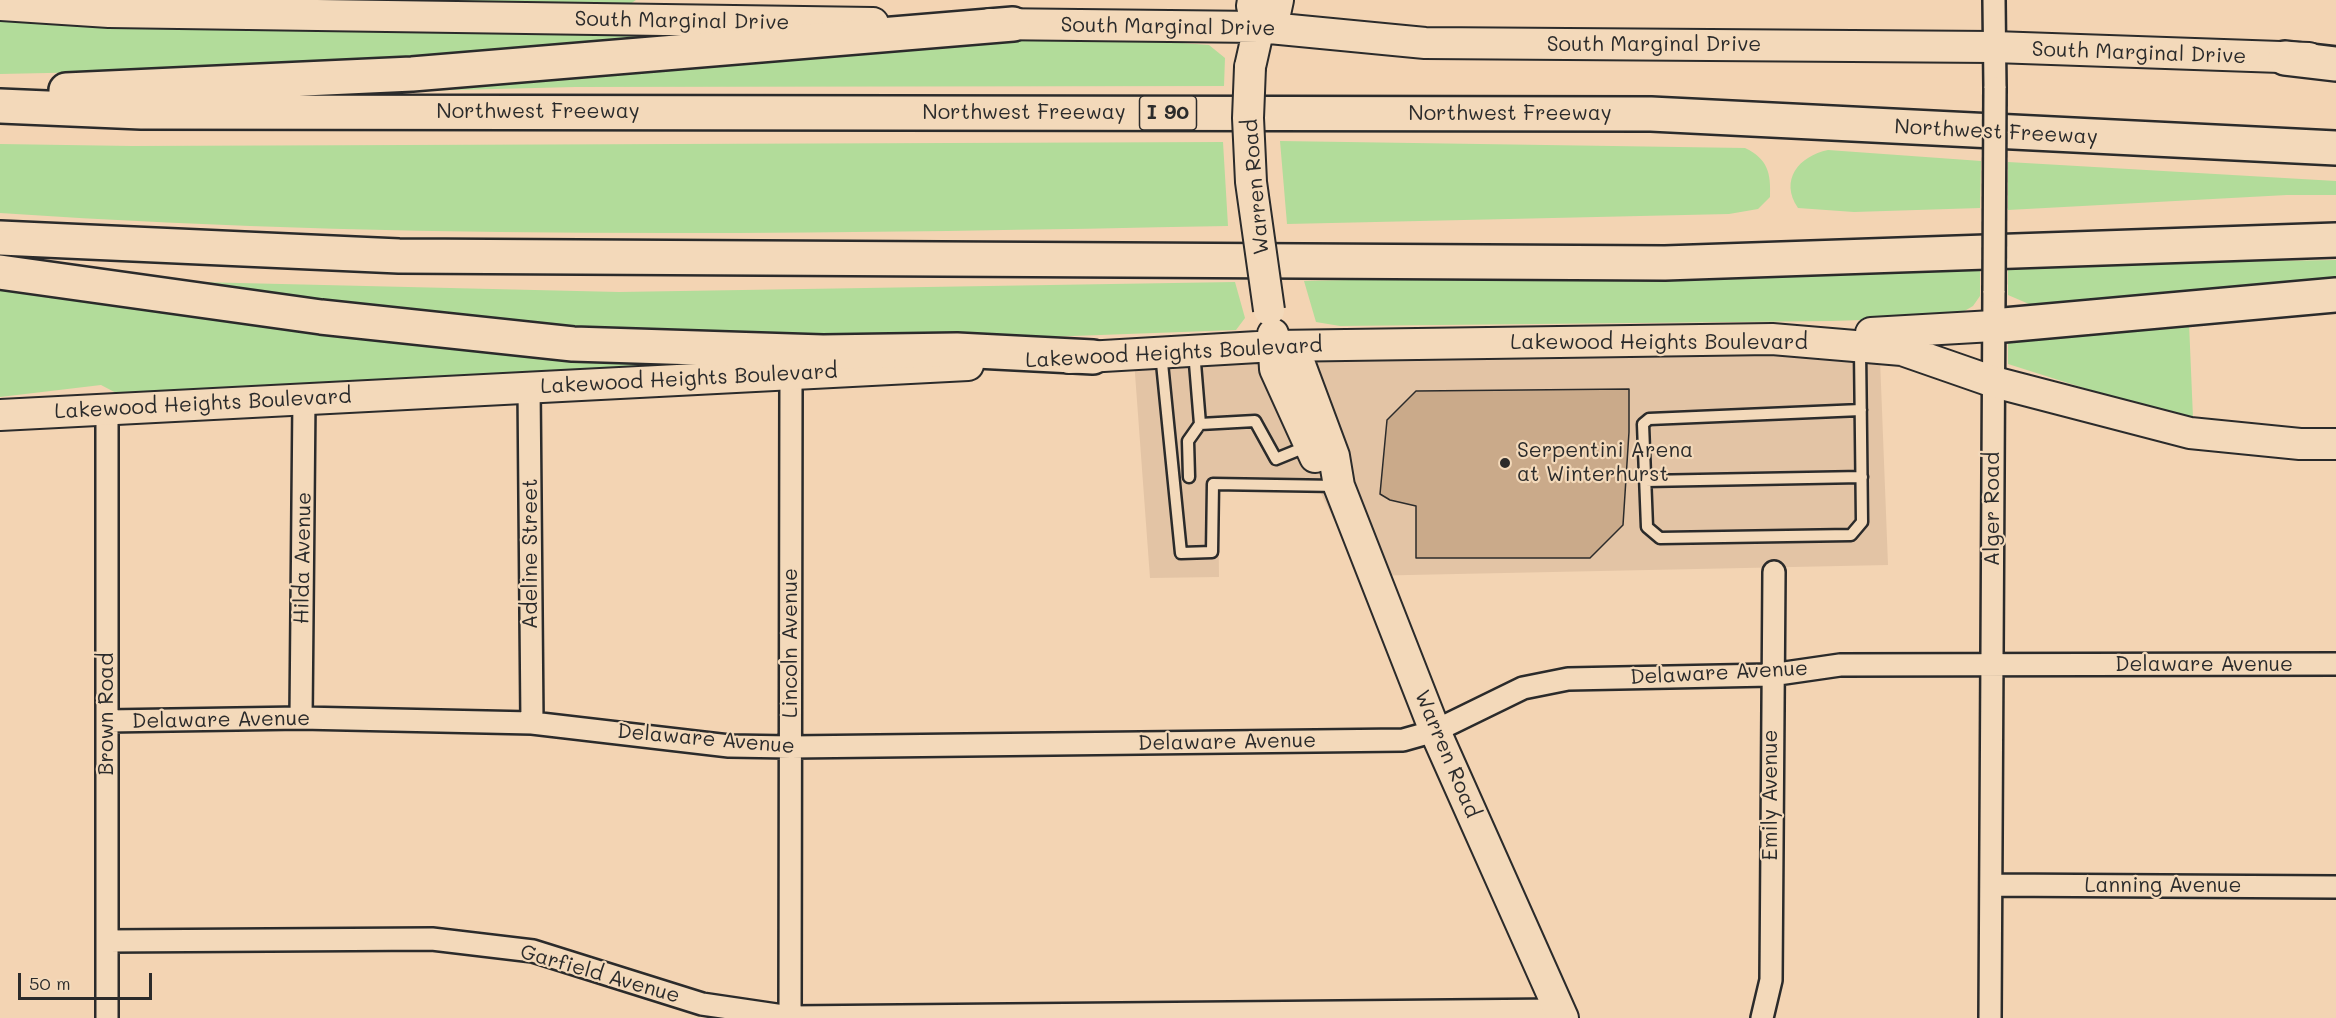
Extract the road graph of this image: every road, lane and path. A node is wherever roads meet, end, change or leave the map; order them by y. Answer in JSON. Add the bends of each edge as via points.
{"nodes":[{"id":1,"x":1278,"y":0,"type":"edge"},
{"id":2,"x":1994,"y":0,"type":"edge"},
{"id":3,"x":0,"y":5,"type":"edge"},
{"id":4,"x":109,"y":6,"type":"edge"},
{"id":5,"x":647,"y":10,"type":"edge"},
{"id":6,"x":1256,"y":14,"type":"edge"},
{"id":7,"x":1013,"y":24,"type":"junction"},
{"id":8,"x":1994,"y":48,"type":"junction"},
{"id":9,"x":2286,"y":58,"type":"junction"},
{"id":10,"x":2336,"y":58,"type":"edge"},
{"id":11,"x":2336,"y":64,"type":"edge"},
{"id":12,"x":0,"y":105,"type":"edge"},
{"id":13,"x":2336,"y":148,"type":"edge"},
{"id":14,"x":0,"y":238,"type":"edge"},
{"id":15,"x":2336,"y":240,"type":"edge"},
{"id":16,"x":0,"y":272,"type":"edge"},
{"id":17,"x":2336,"y":295,"type":"edge"},
{"id":18,"x":1993,"y":326,"type":"junction"},
{"id":19,"x":1772,"y":339,"type":"junction"},
{"id":20,"x":1275,"y":346,"type":"junction"},
{"id":21,"x":1860,"y":346,"type":"junction"},
{"id":22,"x":1194,"y":351,"type":"junction"},
{"id":23,"x":1161,"y":353,"type":"junction"},
{"id":24,"x":1093,"y":357,"type":"junction"},
{"id":25,"x":791,"y":375,"type":"junction"},
{"id":26,"x":1994,"y":382,"type":"junction"},
{"id":27,"x":529,"y":386,"type":"junction"},
{"id":28,"x":304,"y":398,"type":"junction"},
{"id":29,"x":107,"y":409,"type":"junction"},
{"id":30,"x":1860,"y":410,"type":"junction"},
{"id":31,"x":0,"y":415,"type":"edge"},
{"id":32,"x":1200,"y":424,"type":"junction"},
{"id":33,"x":2336,"y":444,"type":"edge"},
{"id":34,"x":1310,"y":446,"type":"junction"},
{"id":35,"x":1189,"y":477,"type":"dead end"},
{"id":36,"x":1862,"y":477,"type":"junction"},
{"id":37,"x":1645,"y":481,"type":"junction"},
{"id":38,"x":1339,"y":486,"type":"junction"},
{"id":39,"x":1774,"y":572,"type":"dead end"},
{"id":40,"x":2336,"y":664,"type":"edge"},
{"id":41,"x":1993,"y":665,"type":"junction"},
{"id":42,"x":1772,"y":675,"type":"junction"},
{"id":43,"x":302,"y":718,"type":"junction"},
{"id":44,"x":107,"y":721,"type":"junction"},
{"id":45,"x":532,"y":723,"type":"junction"},
{"id":46,"x":1435,"y":731,"type":"junction"},
{"id":47,"x":791,"y":747,"type":"junction"},
{"id":48,"x":1991,"y":885,"type":"junction"},
{"id":49,"x":2336,"y":887,"type":"edge"},
{"id":50,"x":107,"y":941,"type":"junction"},
{"id":51,"x":1561,"y":1014,"type":"edge"},
{"id":52,"x":107,"y":1018,"type":"edge"},
{"id":53,"x":790,"y":1018,"type":"edge"},
{"id":54,"x":1762,"y":1018,"type":"edge"},
{"id":55,"x":1990,"y":1018,"type":"edge"}],
"edges":[{"from":1,"to":6,"type":"main road","name":"Warren Road","via":[[1275,14]]},
{"from":2,"to":8,"type":"street","name":"Alger Road"},
{"from":3,"to":4,"type":"main road","name":"South Marginal Drive"},
{"from":4,"to":5,"type":"main road","name":"South Marginal Drive"},
{"from":5,"to":7,"type":"main road","name":"South Marginal Drive"},
{"from":6,"to":7,"type":"main road","name":"South Marginal Drive"},
{"from":6,"to":8,"type":"main road","name":"South Marginal Drive","via":[[1425,43]]},
{"from":6,"to":20,"type":"main road","name":"Warren Road","bridge":true,"via":[[1248,118],[1251,182]]},
{"from":7,"to":12,"type":"highway","via":[[412,74],[64,90]]},
{"from":8,"to":9,"type":"main road","name":"South Marginal Drive"},
{"from":8,"to":18,"type":"street","name":"Alger Road","bridge":true},
{"from":9,"to":10,"type":"main road","name":"South Marginal Drive"},
{"from":9,"to":11,"type":"highway"},
{"from":12,"to":13,"type":"highway","name":"Northwest Freeway","number":"I 90","via":[[141,112],[1651,114]]},
{"from":14,"to":15,"type":"highway","via":[[399,256],[1653,263]]},
{"from":16,"to":24,"type":"highway","via":[[321,317],[573,344],[824,352],[957,350]]},
{"from":17,"to":18,"type":"highway"},
{"from":18,"to":19,"type":"main road"},
{"from":18,"to":26,"type":"street","name":"Alger Road"},
{"from":19,"to":20,"type":"main road","name":"Lakewood Heights Boulevard"},
{"from":19,"to":21,"type":"main road","name":"Lakewood Heights Boulevard"},
{"from":20,"to":22,"type":"main road","name":"Lakewood Heights Boulevard"},
{"from":20,"to":34,"type":"main road","name":"Warren Road","via":[[1275,369]]},
{"from":20,"to":38,"type":"main road","name":"Warren Road","via":[[1299,362],[1334,456]]},
{"from":21,"to":26,"type":"main road","name":"Lakewood Heights Boulevard","via":[[1902,350]]},
{"from":21,"to":30,"type":"lane"},
{"from":22,"to":23,"type":"main road","name":"Lakewood Heights Boulevard"},
{"from":22,"to":32,"type":"lane"},
{"from":23,"to":24,"type":"main road","name":"Lakewood Heights Boulevard"},
{"from":23,"to":38,"type":"lane","via":[[1181,553],[1212,552],[1213,484]]},
{"from":24,"to":25,"type":"main road","name":"Lakewood Heights Boulevard"},
{"from":25,"to":27,"type":"main road","name":"Lakewood Heights Boulevard"},
{"from":25,"to":47,"type":"street","name":"Lincoln Avenue"},
{"from":26,"to":33,"type":"main road","name":"Lakewood Heights Boulevard","via":[[2190,433]]},
{"from":26,"to":41,"type":"street","name":"Alger Road"},
{"from":27,"to":28,"type":"main road","name":"Lakewood Heights Boulevard"},
{"from":27,"to":45,"type":"street","name":"Adeline Street"},
{"from":28,"to":29,"type":"main road","name":"Lakewood Heights Boulevard"},
{"from":28,"to":43,"type":"street","name":"Hilda Avenue"},
{"from":29,"to":31,"type":"main road","name":"Lakewood Heights Boulevard"},
{"from":29,"to":44,"type":"street","name":"Brown Road"},
{"from":30,"to":36,"type":"lane"},
{"from":30,"to":37,"type":"lane","via":[[1649,419],[1643,424]]},
{"from":32,"to":34,"type":"lane","via":[[1255,421],[1276,459]]},
{"from":32,"to":35,"type":"lane","via":[[1188,441]]},
{"from":34,"to":38,"type":"main road","name":"Warren Road","via":[[1324,475]]},
{"from":36,"to":37,"type":"lane"},
{"from":36,"to":37,"type":"lane","via":[[1862,522],[1851,535],[1660,538],[1647,527]]},
{"from":38,"to":46,"type":"main road","name":"Warren Road"},
{"from":39,"to":42,"type":"street","name":"Emily Avenue"},
{"from":40,"to":41,"type":"street","name":"Delaware Avenue"},
{"from":41,"to":42,"type":"street","name":"Delaware Avenue","via":[[1840,665]]},
{"from":41,"to":48,"type":"street","name":"Alger Road"},
{"from":42,"to":46,"type":"street","name":"Delaware Avenue","via":[[1568,679],[1523,688]]},
{"from":42,"to":54,"type":"street","name":"Emily Avenue","via":[[1771,980]]},
{"from":43,"to":44,"type":"street","name":"Delaware Avenue"},
{"from":43,"to":45,"type":"street","name":"Delaware Avenue"},
{"from":44,"to":50,"type":"street","name":"Brown Road"},
{"from":45,"to":47,"type":"street","name":"Delaware Avenue","via":[[729,746]]},
{"from":46,"to":47,"type":"street","name":"Delaware Avenue","via":[[1403,740]]},
{"from":46,"to":51,"type":"main road","name":"Warren Road"},
{"from":47,"to":53,"type":"street","name":"Lincoln Avenue"},
{"from":48,"to":49,"type":"street","name":"Lanning Avenue"},
{"from":48,"to":55,"type":"street","name":"Alger Road"},
{"from":50,"to":52,"type":"street","name":"Brown Road"},
{"from":50,"to":53,"type":"street","name":"Garfield Avenue","via":[[432,939],[533,951],[702,1004]]},
{"from":51,"to":53,"type":"street","name":"Garfield Avenue"}]}
